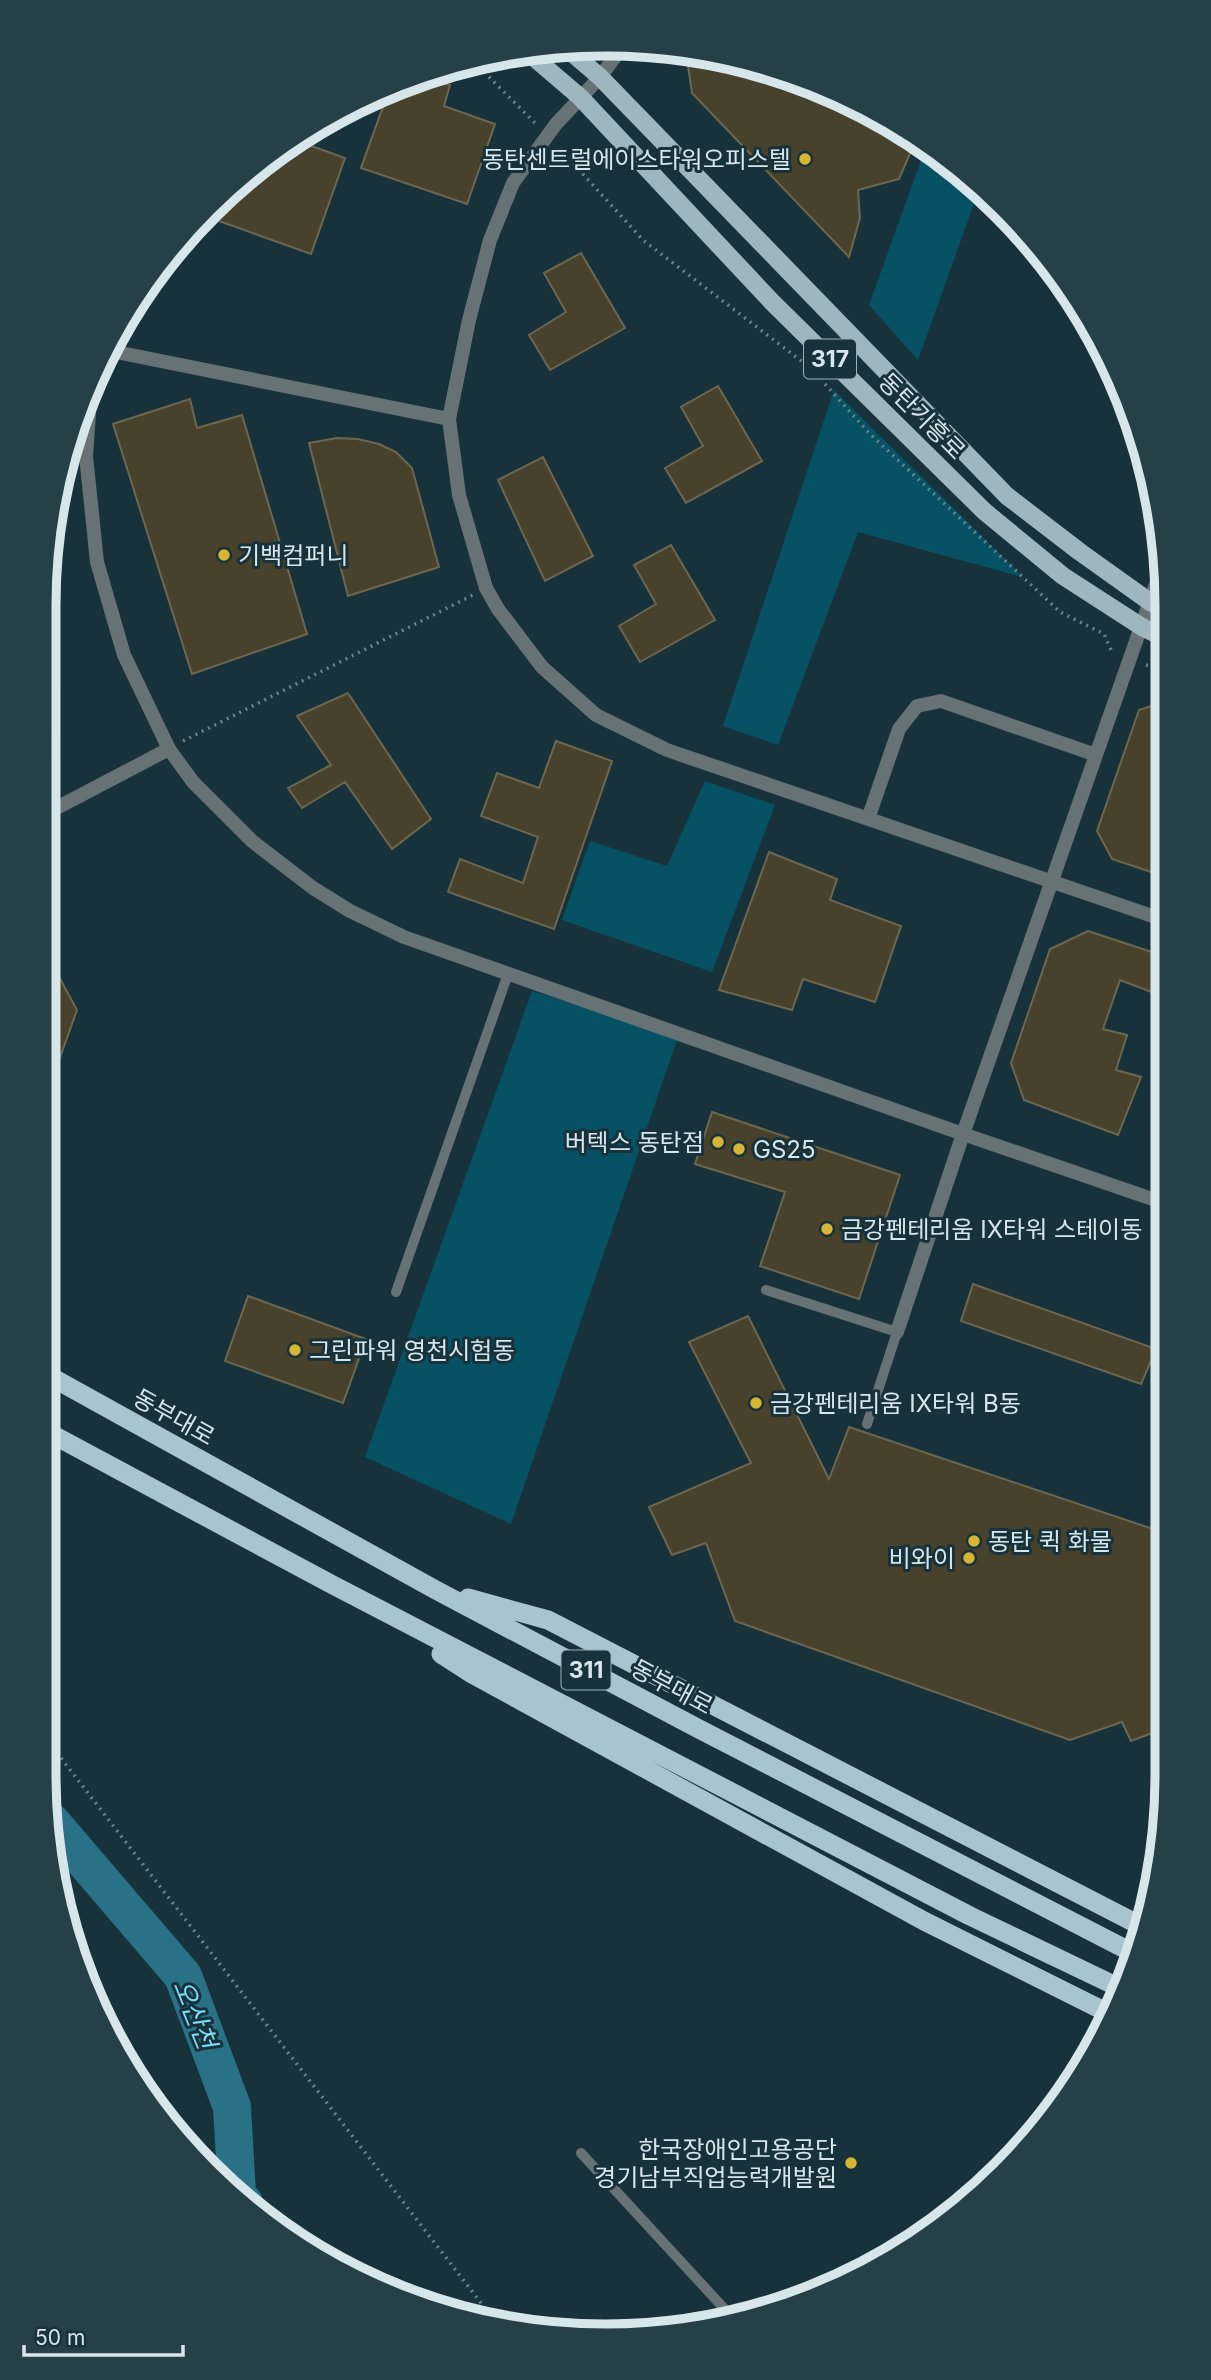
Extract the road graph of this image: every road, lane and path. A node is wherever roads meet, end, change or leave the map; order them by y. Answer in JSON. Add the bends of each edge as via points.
{"nodes":[{"id":1,"x":616,"y":56,"type":"edge"},
{"id":2,"x":576,"y":57,"type":"edge"},
{"id":3,"x":537,"y":61,"type":"edge"},
{"id":4,"x":483,"y":71,"type":"edge"},
{"id":5,"x":600,"y":78,"type":"junction"},
{"id":6,"x":580,"y":97,"type":"junction"},
{"id":7,"x":548,"y":136,"type":"junction"},
{"id":8,"x":118,"y":352,"type":"edge"},
{"id":9,"x":812,"y":370,"type":"dead end"},
{"id":10,"x":820,"y":379,"type":"dead end"},
{"id":11,"x":449,"y":419,"type":"junction"},
{"id":12,"x":89,"y":420,"type":"edge"},
{"id":13,"x":486,"y":588,"type":"junction"},
{"id":14,"x":1155,"y":604,"type":"edge"},
{"id":15,"x":1155,"y":607,"type":"edge"},
{"id":16,"x":1142,"y":627,"type":"junction"},
{"id":17,"x":1155,"y":633,"type":"edge"},
{"id":18,"x":1129,"y":662,"type":"junction"},
{"id":19,"x":1155,"y":667,"type":"edge"},
{"id":20,"x":169,"y":749,"type":"junction"},
{"id":21,"x":1096,"y":755,"type":"junction"},
{"id":22,"x":56,"y":808,"type":"edge"},
{"id":23,"x":868,"y":819,"type":"junction"},
{"id":24,"x":1052,"y":883,"type":"junction"},
{"id":25,"x":1155,"y":917,"type":"edge"},
{"id":26,"x":508,"y":974,"type":"junction"},
{"id":27,"x":963,"y":1135,"type":"junction"},
{"id":28,"x":1155,"y":1200,"type":"edge"},
{"id":29,"x":766,"y":1290,"type":"dead end"},
{"id":30,"x":396,"y":1292,"type":"dead end"},
{"id":31,"x":897,"y":1332,"type":"junction"},
{"id":32,"x":56,"y":1380,"type":"edge"},
{"id":33,"x":867,"y":1424,"type":"dead end"},
{"id":34,"x":56,"y":1436,"type":"edge"},
{"id":35,"x":331,"y":1584,"type":"junction"},
{"id":36,"x":434,"y":1589,"type":"junction"},
{"id":37,"x":56,"y":1752,"type":"edge"},
{"id":38,"x":1134,"y":1923,"type":"edge"},
{"id":39,"x":1126,"y":1950,"type":"edge"},
{"id":40,"x":1113,"y":1985,"type":"edge"},
{"id":41,"x":1102,"y":2010,"type":"edge"},
{"id":42,"x":581,"y":2153,"type":"dead end"},
{"id":43,"x":487,"y":2310,"type":"edge"},
{"id":44,"x":726,"y":2310,"type":"edge"}],
"edges":[{"from":1,"to":5,"type":"street"},
{"from":2,"to":5,"type":"main road","name":"동탄기흥로","number":"317"},
{"from":3,"to":6,"type":"main road","name":"동탄기흥로","number":"317"},
{"from":4,"to":7,"type":"path"},
{"from":5,"to":6,"type":"street"},
{"from":5,"to":14,"type":"main road","name":"동탄기흥로","number":"317","via":[[1007,496]]},
{"from":6,"to":7,"type":"street"},
{"from":6,"to":16,"type":"main road","name":"동탄기흥로","number":"317","via":[[772,302],[984,511],[1063,576]]},
{"from":7,"to":9,"type":"path","via":[[644,241]]},
{"from":7,"to":11,"type":"street","via":[[513,183],[490,240]]},
{"from":8,"to":11,"type":"street"},
{"from":10,"to":18,"type":"path","via":[[869,433],[1060,611],[1104,634],[1112,653]]},
{"from":11,"to":13,"type":"street","via":[[459,495]]},
{"from":12,"to":20,"type":"street","via":[[86,456],[97,562],[124,654]]},
{"from":13,"to":20,"type":"path"},
{"from":13,"to":23,"type":"street","via":[[542,667],[596,715],[667,750]]},
{"from":15,"to":16,"type":"street"},
{"from":16,"to":17,"type":"main road","name":"동탄기흥로","number":"317"},
{"from":16,"to":18,"type":"street"},
{"from":18,"to":19,"type":"path"},
{"from":18,"to":21,"type":"street"},
{"from":20,"to":22,"type":"street"},
{"from":20,"to":26,"type":"street","via":[[193,782],[252,841],[313,888],[404,937]]},
{"from":21,"to":23,"type":"street","via":[[941,701],[917,706],[899,729]]},
{"from":21,"to":24,"type":"street"},
{"from":23,"to":24,"type":"street"},
{"from":24,"to":25,"type":"street"},
{"from":24,"to":27,"type":"street"},
{"from":26,"to":27,"type":"street"},
{"from":26,"to":30,"type":"lane"},
{"from":27,"to":28,"type":"street"},
{"from":27,"to":31,"type":"street"},
{"from":29,"to":31,"type":"lane"},
{"from":31,"to":33,"type":"lane"},
{"from":32,"to":36,"type":"highway","name":"동부대로","number":"311"},
{"from":34,"to":35,"type":"highway","number":"311"},
{"from":35,"to":40,"type":"highway","number":"311","via":[[970,1916]]},
{"from":35,"to":41,"type":"highway","via":[[484,1680],[924,1921]]},
{"from":36,"to":38,"type":"highway","via":[[548,1620]]},
{"from":36,"to":39,"type":"highway","name":"동부대로","number":"311"},
{"from":37,"to":43,"type":"path"},
{"from":42,"to":44,"type":"lane"}]}
